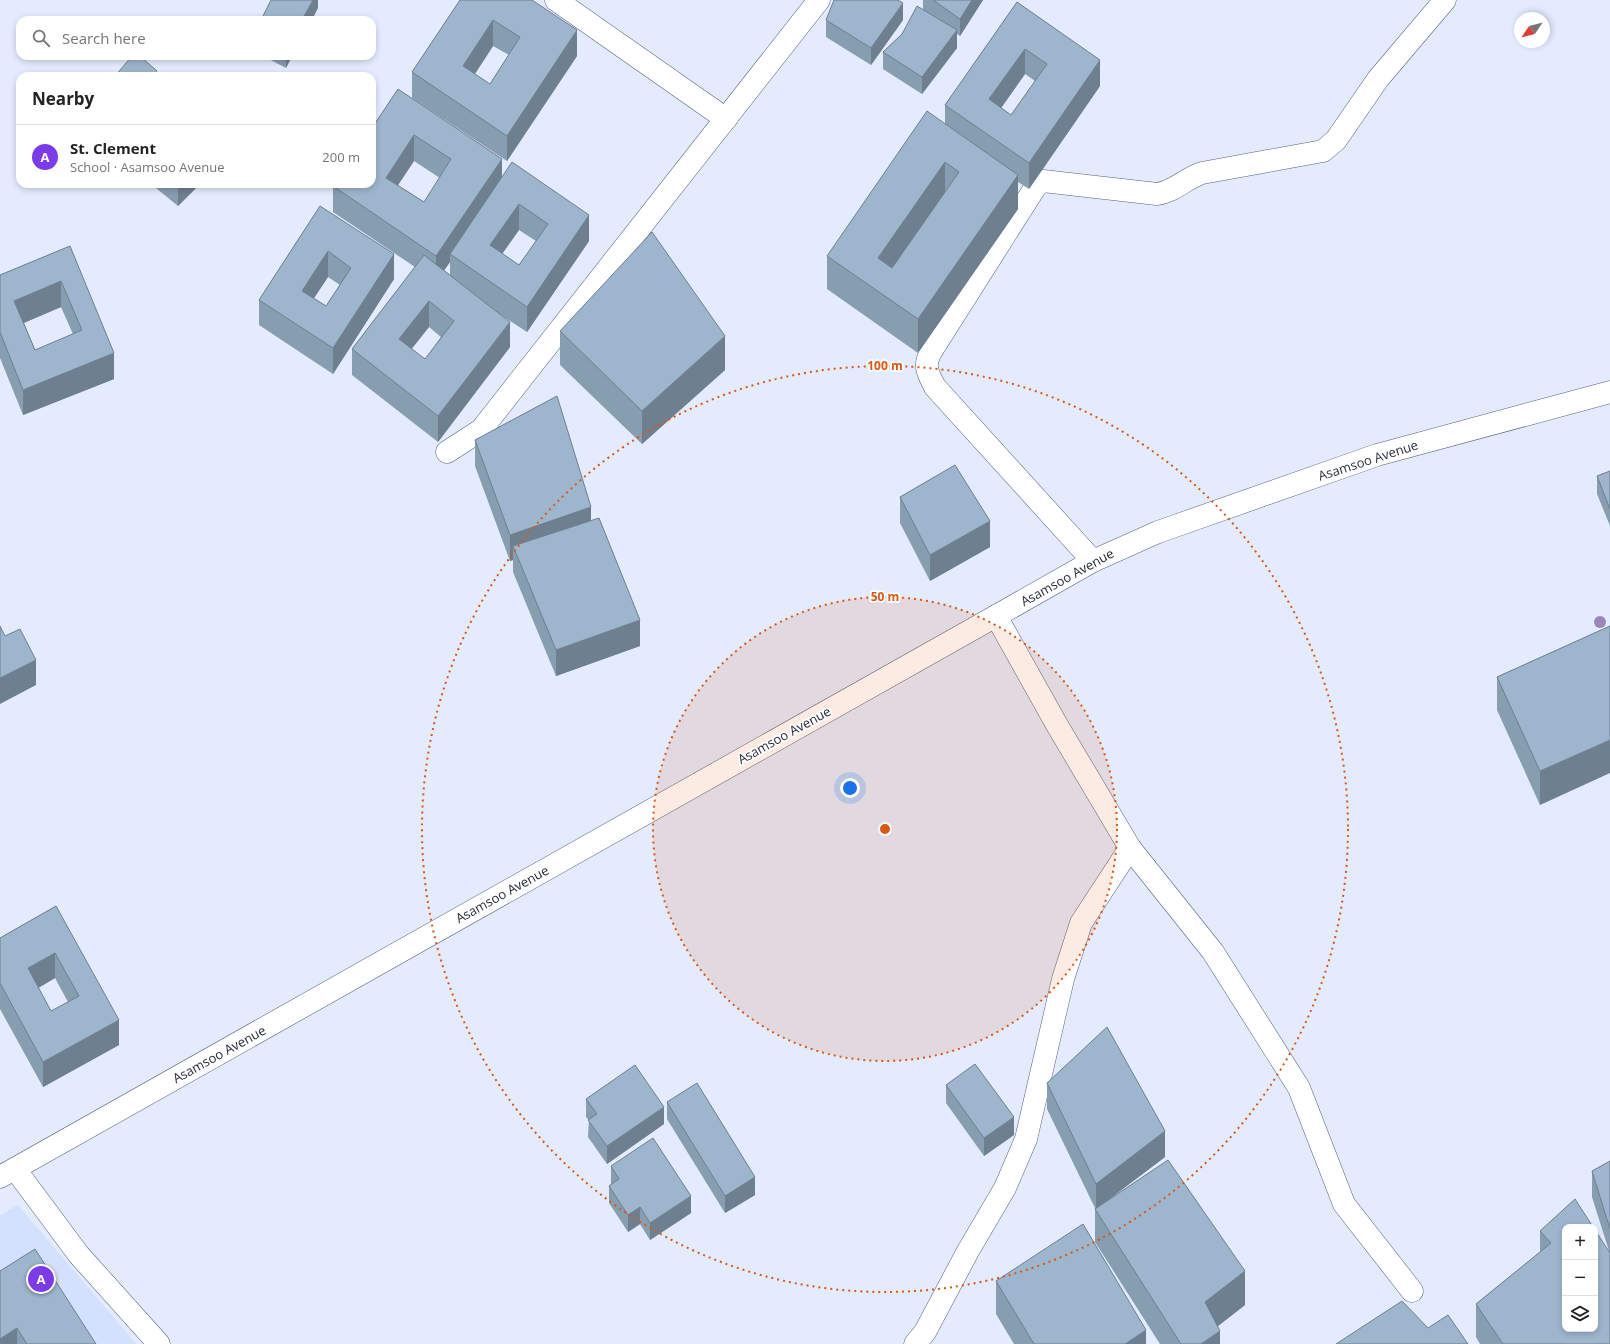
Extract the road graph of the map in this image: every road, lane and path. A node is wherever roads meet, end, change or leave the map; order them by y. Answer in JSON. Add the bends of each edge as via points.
{"nodes":[{"id":1,"x":556,"y":0,"type":"edge"},
{"id":2,"x":819,"y":0,"type":"edge"},
{"id":3,"x":1445,"y":0,"type":"edge"},
{"id":4,"x":726,"y":119,"type":"junction"},
{"id":5,"x":1610,"y":392,"type":"edge"},
{"id":6,"x":447,"y":452,"type":"dead end"},
{"id":7,"x":1093,"y":560,"type":"junction"},
{"id":8,"x":996,"y":616,"type":"junction"},
{"id":9,"x":1130,"y":848,"type":"junction"},
{"id":10,"x":8,"y":1173,"type":"edge"},
{"id":11,"x":1412,"y":1291,"type":"dead end"},
{"id":12,"x":159,"y":1344,"type":"edge"},
{"id":13,"x":915,"y":1344,"type":"edge"}],
"edges":[{"from":1,"to":4,"type":"street"},
{"from":2,"to":4,"type":"street"},
{"from":3,"to":7,"type":"street","via":[[1378,79],[1336,140],[1323,151],[1202,173],[1190,177],[1164,193],[1156,194],[1043,181],[1036,186],[932,350],[926,360],[928,374],[935,387]]},
{"from":4,"to":6,"type":"street","via":[[482,430]]},
{"from":5,"to":7,"type":"street","name":"Asamsoo Avenue","via":[[1377,455],[1158,532]]},
{"from":7,"to":8,"type":"street","name":"Asamsoo Avenue"},
{"from":8,"to":9,"type":"street"},
{"from":8,"to":10,"type":"street","name":"Asamsoo Avenue"},
{"from":9,"to":11,"type":"street","via":[[1213,952],[1299,1088],[1344,1204]]},
{"from":9,"to":13,"type":"street","via":[[1081,923],[1063,979],[1026,1138],[1006,1188],[968,1251],[925,1332]]},
{"from":10,"to":12,"type":"street"}]}
